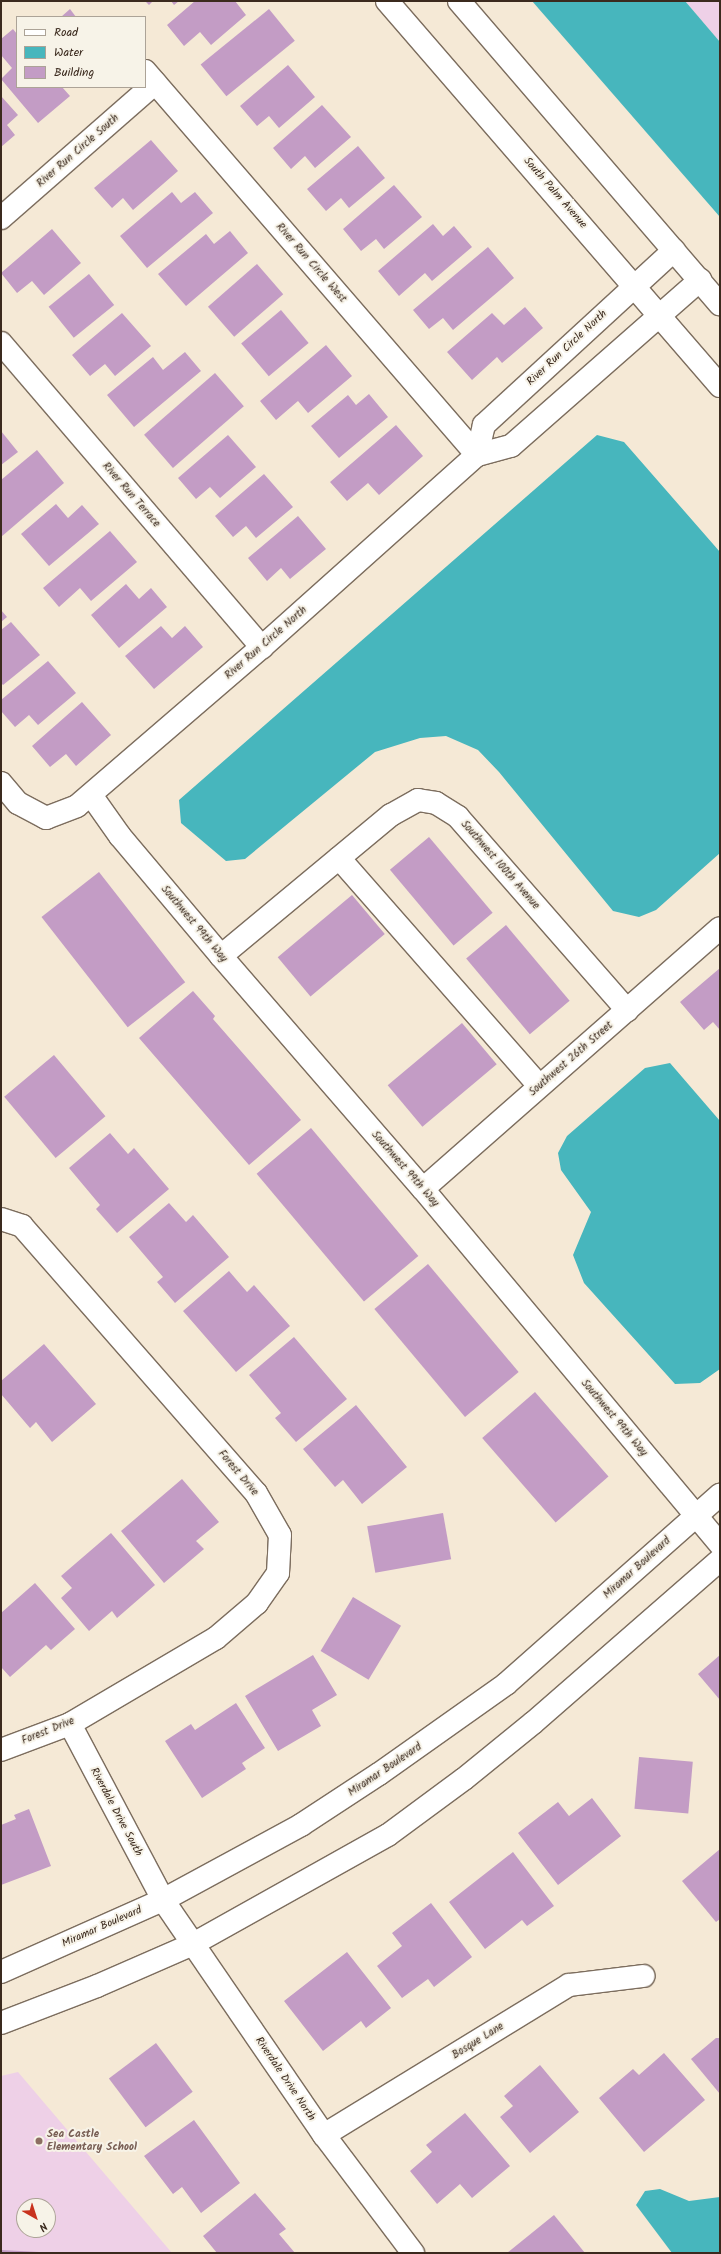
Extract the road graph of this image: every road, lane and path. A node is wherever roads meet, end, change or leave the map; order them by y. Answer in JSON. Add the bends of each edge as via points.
{"nodes":[{"id":1,"x":387,"y":1,"type":"edge"},
{"id":2,"x":459,"y":1,"type":"edge"},
{"id":3,"x":150,"y":77,"type":"edge"},
{"id":4,"x":138,"y":88,"type":"edge"},
{"id":5,"x":1,"y":218,"type":"edge"},
{"id":6,"x":674,"y":250,"type":"junction"},
{"id":7,"x":700,"y":280,"type":"junction"},
{"id":8,"x":635,"y":285,"type":"junction"},
{"id":9,"x":720,"y":304,"type":"edge"},
{"id":10,"x":661,"y":316,"type":"junction"},
{"id":11,"x":1,"y":343,"type":"edge"},
{"id":12,"x":720,"y":386,"type":"edge"},
{"id":13,"x":477,"y":455,"type":"junction"},
{"id":14,"x":262,"y":647,"type":"junction"},
{"id":15,"x":1,"y":784,"type":"edge"},
{"id":16,"x":91,"y":795,"type":"junction"},
{"id":17,"x":339,"y":858,"type":"junction"},
{"id":18,"x":720,"y":928,"type":"edge"},
{"id":19,"x":220,"y":956,"type":"junction"},
{"id":20,"x":627,"y":1010,"type":"junction"},
{"id":21,"x":539,"y":1086,"type":"junction"},
{"id":22,"x":423,"y":1189,"type":"junction"},
{"id":23,"x":1,"y":1218,"type":"edge"},
{"id":24,"x":720,"y":1495,"type":"edge"},
{"id":25,"x":695,"y":1516,"type":"junction"},
{"id":26,"x":720,"y":1544,"type":"edge"},
{"id":27,"x":720,"y":1560,"type":"edge"},
{"id":28,"x":70,"y":1724,"type":"junction"},
{"id":29,"x":1,"y":1750,"type":"edge"},
{"id":30,"x":163,"y":1900,"type":"junction"},
{"id":31,"x":193,"y":1944,"type":"junction"},
{"id":32,"x":1,"y":1972,"type":"edge"},
{"id":33,"x":643,"y":1976,"type":"dead end"},
{"id":34,"x":1,"y":2022,"type":"edge"},
{"id":35,"x":324,"y":2135,"type":"junction"},
{"id":36,"x":413,"y":2253,"type":"edge"}],
"edges":[{"from":1,"to":8,"type":"street","name":"South Palm Avenue"},
{"from":2,"to":6,"type":"street"},
{"from":3,"to":13,"type":"street","name":"River Run Circle West"},
{"from":4,"to":5,"type":"street","name":"River Run Circle South"},
{"from":6,"to":7,"type":"street"},
{"from":6,"to":8,"type":"street","name":"River Run Circle North"},
{"from":7,"to":9,"type":"street"},
{"from":7,"to":10,"type":"street","name":"River Run Circle North"},
{"from":8,"to":10,"type":"street","name":"South Palm Avenue"},
{"from":8,"to":13,"type":"street","name":"River Run Circle North","via":[[484,425]]},
{"from":10,"to":12,"type":"street","name":"South Palm Avenue"},
{"from":10,"to":13,"type":"street","name":"River Run Circle North","via":[[511,446]]},
{"from":11,"to":14,"type":"street","name":"River Run Terrace"},
{"from":13,"to":14,"type":"street","name":"River Run Circle North"},
{"from":14,"to":16,"type":"street","name":"River Run Circle North"},
{"from":15,"to":16,"type":"street","name":"River Run Circle North","via":[[18,803],[46,818],[77,806]]},
{"from":16,"to":19,"type":"street","name":"Southwest 99th Way","via":[[120,836]]},
{"from":17,"to":19,"type":"street","name":"Southwest 100th Avenue"},
{"from":17,"to":20,"type":"street","name":"Southwest 100th Avenue","via":[[391,815],[418,800],[436,803],[458,818]]},
{"from":17,"to":21,"type":"street"},
{"from":18,"to":20,"type":"street","name":"Southwest 26th Street"},
{"from":19,"to":22,"type":"street","name":"Southwest 99th Way"},
{"from":20,"to":21,"type":"street","name":"Southwest 26th Street"},
{"from":21,"to":22,"type":"street","name":"Southwest 26th Street"},
{"from":22,"to":25,"type":"street","name":"Southwest 99th Way"},
{"from":23,"to":28,"type":"street","name":"Forest Drive","via":[[22,1226],[256,1493],[280,1535],[278,1573],[257,1604],[216,1638]]},
{"from":24,"to":25,"type":"street","name":"Miramar Boulevard"},
{"from":25,"to":26,"type":"street","name":"Southwest 99th Way"},
{"from":25,"to":30,"type":"street","name":"Miramar Boulevard","via":[[506,1684],[456,1722],[301,1825]]},
{"from":27,"to":31,"type":"street","via":[[533,1723],[464,1779],[388,1835]]},
{"from":28,"to":29,"type":"street","name":"Forest Drive"},
{"from":28,"to":30,"type":"street","name":"Riverdale Drive South"},
{"from":30,"to":31,"type":"street","name":"Riverdale Drive North"},
{"from":30,"to":32,"type":"street","name":"Miramar Boulevard"},
{"from":31,"to":34,"type":"street","via":[[97,1986]]},
{"from":31,"to":35,"type":"street","name":"Riverdale Drive North"},
{"from":33,"to":35,"type":"street","name":"Bosque Lane","via":[[569,1985]]},
{"from":35,"to":36,"type":"street","name":"Riverdale Drive North"}]}
